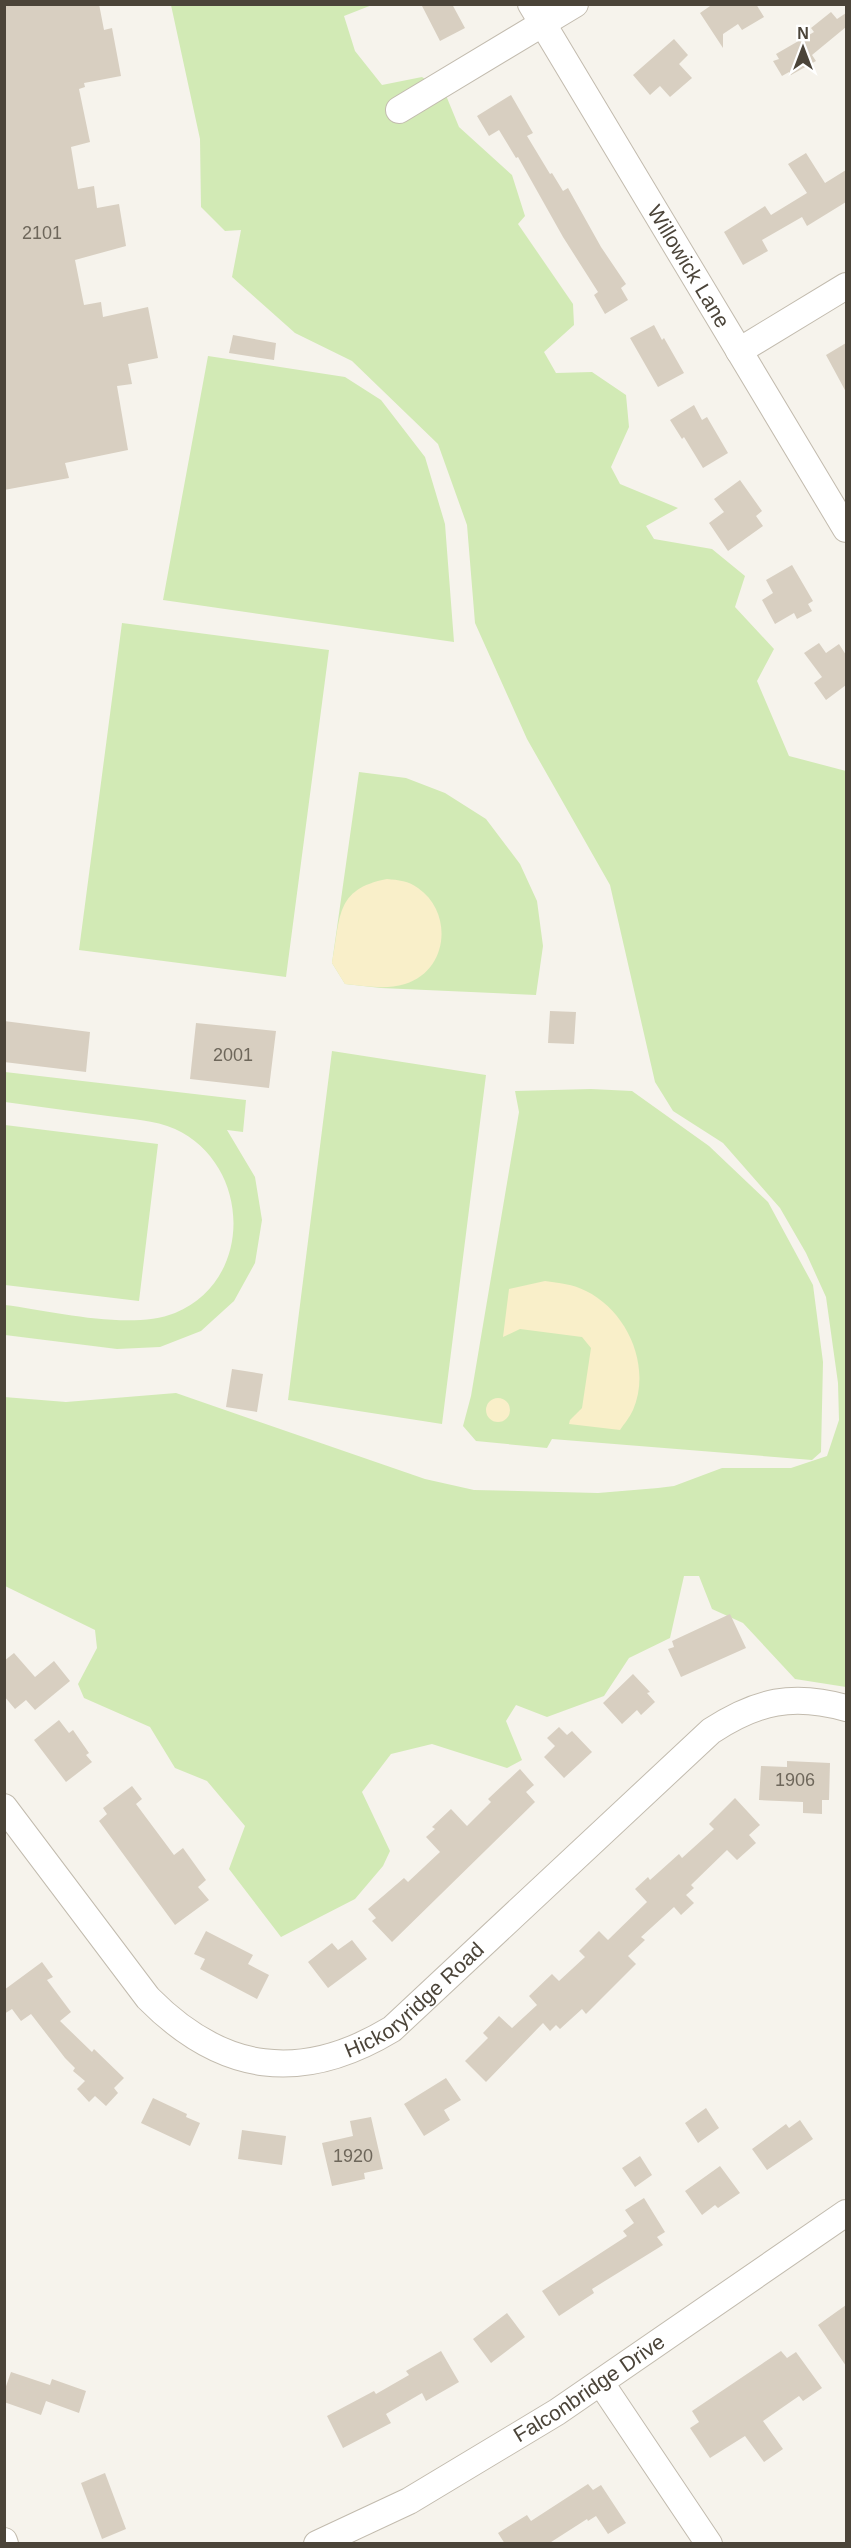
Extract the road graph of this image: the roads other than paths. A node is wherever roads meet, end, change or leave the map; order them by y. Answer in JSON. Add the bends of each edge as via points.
{"nodes":[{"id":1,"x":575,"y":4,"type":"edge"},
{"id":2,"x":537,"y":14,"type":"edge"},
{"id":3,"x":399,"y":110,"type":"dead end"},
{"id":4,"x":846,"y":286,"type":"edge"},
{"id":5,"x":739,"y":351,"type":"junction"},
{"id":6,"x":846,"y":529,"type":"edge"},
{"id":7,"x":846,"y":1708,"type":"edge"},
{"id":8,"x":4,"y":1807,"type":"edge"},
{"id":9,"x":846,"y":2213,"type":"edge"},
{"id":10,"x":601,"y":2383,"type":"junction"},
{"id":11,"x":317,"y":2544,"type":"edge"},
{"id":12,"x":709,"y":2544,"type":"edge"}],
"edges":[{"from":1,"to":2,"type":"street"},
{"from":2,"to":3,"type":"street"},
{"from":2,"to":5,"type":"street","name":"Willowick Lane"},
{"from":4,"to":5,"type":"street"},
{"from":5,"to":6,"type":"street","name":"Willowick Lane"},
{"from":7,"to":8,"type":"street","name":"Hickoryridge Road","via":[[807,1700],[776,1701],[752,1708],[711,1731],[392,2029],[364,2046],[306,2063],[278,2063],[230,2054],[171,2021],[148,1998]]},
{"from":9,"to":10,"type":"street","name":"Falconbridge Drive"},
{"from":10,"to":11,"type":"street","name":"Falconbridge Drive","via":[[409,2501]]},
{"from":10,"to":12,"type":"street"}]}
